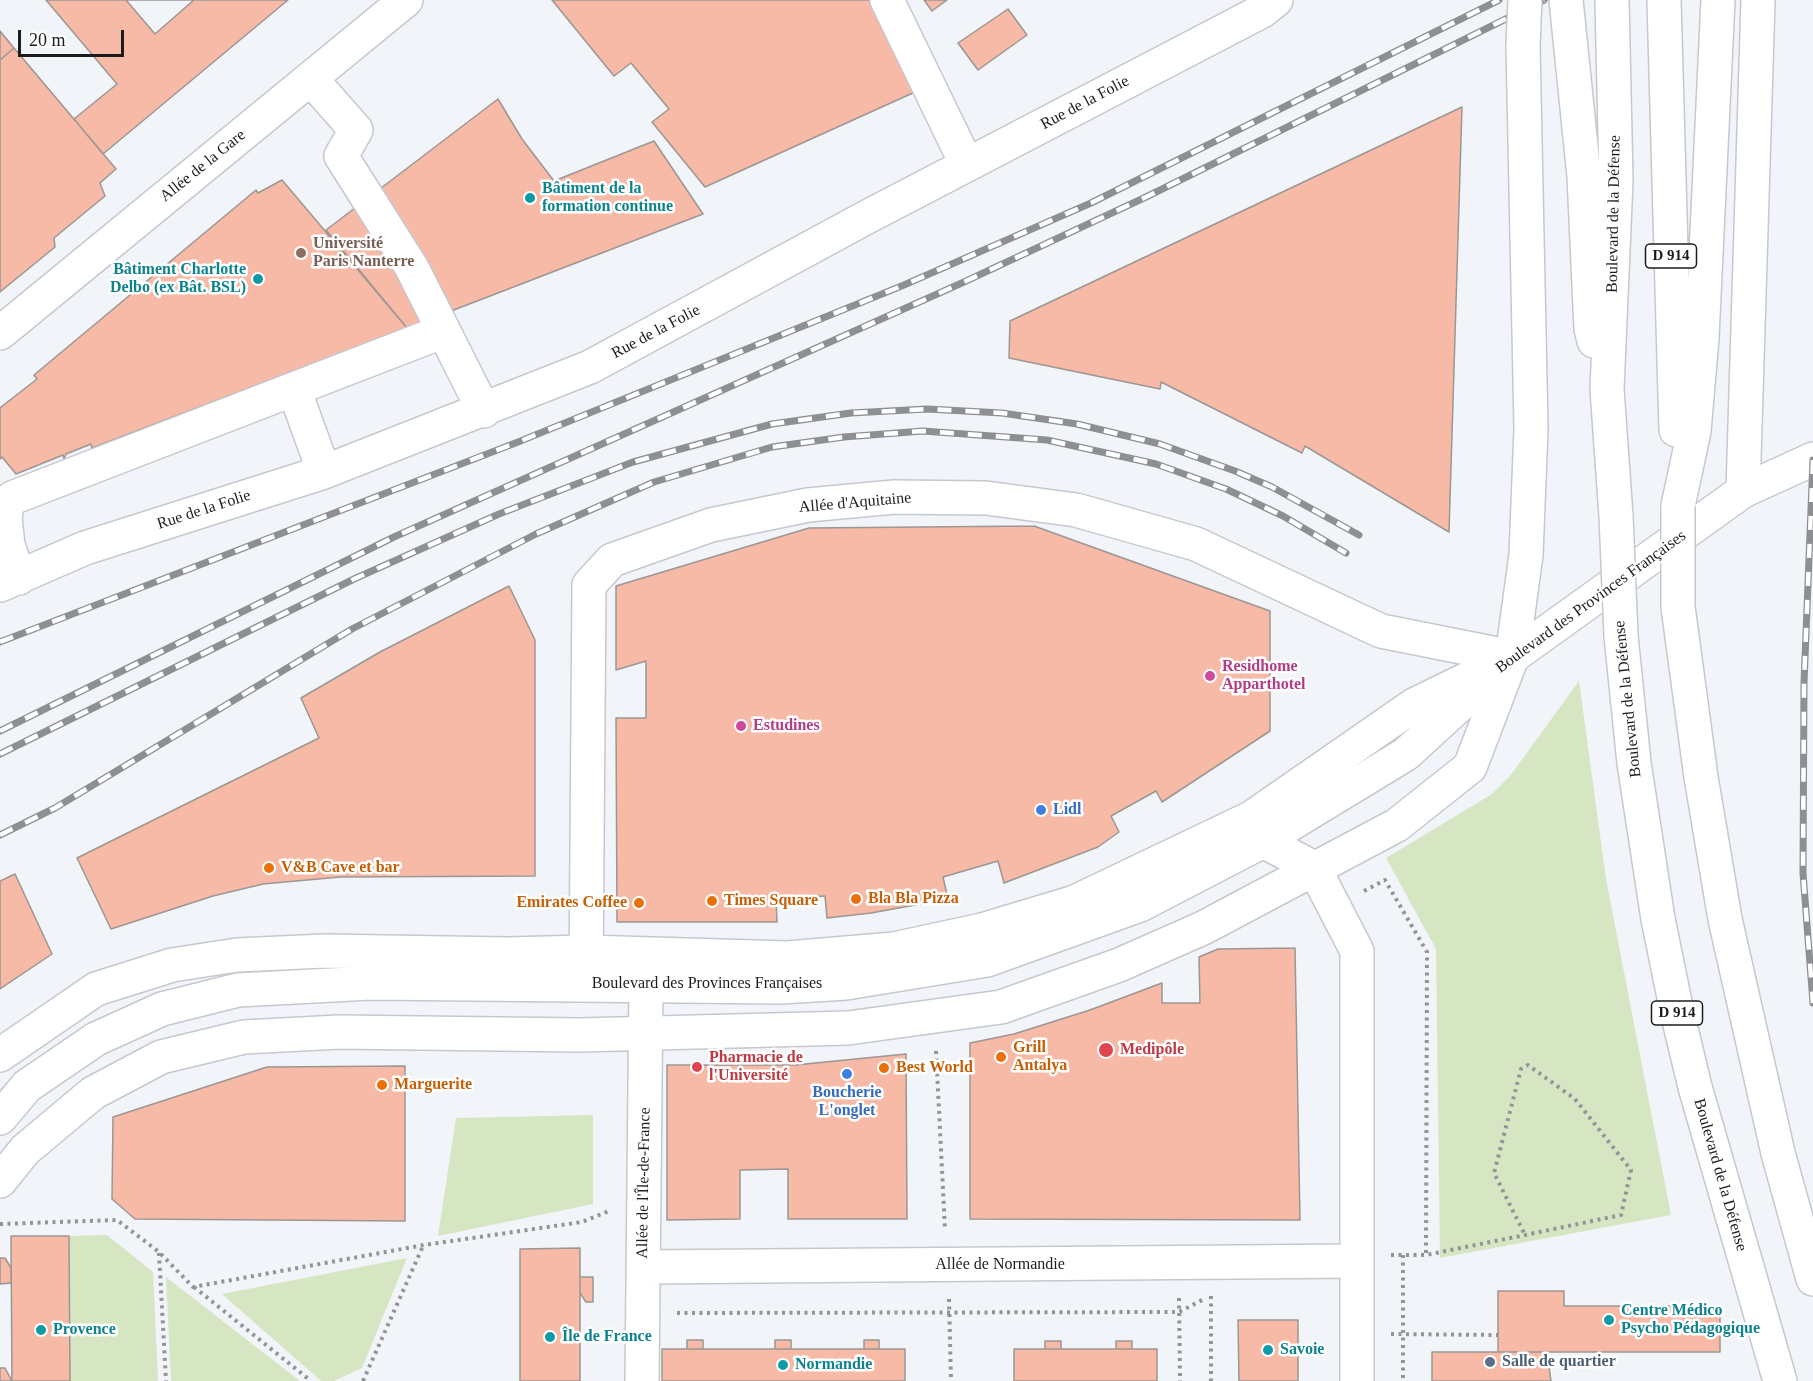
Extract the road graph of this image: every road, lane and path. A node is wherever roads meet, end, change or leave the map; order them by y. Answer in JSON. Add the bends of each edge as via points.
{"nodes":[{"id":1,"x":406,"y":0,"type":"edge"},
{"id":2,"x":887,"y":0,"type":"edge"},
{"id":3,"x":1276,"y":0,"type":"edge"},
{"id":4,"x":1526,"y":0,"type":"edge"},
{"id":5,"x":1718,"y":0,"type":"edge"},
{"id":6,"x":1758,"y":0,"type":"edge"},
{"id":7,"x":1664,"y":3,"type":"edge"},
{"id":8,"x":1612,"y":9,"type":"edge"},
{"id":9,"x":1567,"y":14,"type":"edge"},
{"id":10,"x":310,"y":79,"type":"junction"},
{"id":11,"x":967,"y":165,"type":"junction"},
{"id":12,"x":444,"y":331,"type":"junction"},
{"id":13,"x":0,"y":333,"type":"edge"},
{"id":14,"x":294,"y":389,"type":"junction"},
{"id":15,"x":1607,"y":389,"type":"junction"},
{"id":16,"x":484,"y":411,"type":"junction"},
{"id":17,"x":1813,"y":459,"type":"edge"},
{"id":18,"x":324,"y":472,"type":"junction"},
{"id":19,"x":1743,"y":491,"type":"junction"},
{"id":20,"x":1678,"y":506,"type":"junction"},
{"id":21,"x":9,"y":582,"type":"edge"},
{"id":22,"x":1512,"y":657,"type":"junction"},
{"id":23,"x":1263,"y":841,"type":"junction"},
{"id":24,"x":1314,"y":868,"type":"junction"},
{"id":25,"x":1336,"y":908,"type":"junction"},
{"id":26,"x":586,"y":968,"type":"junction"},
{"id":27,"x":646,"y":984,"type":"junction"},
{"id":28,"x":646,"y":1034,"type":"junction"},
{"id":29,"x":946,"y":1046,"type":"dead end"},
{"id":30,"x":0,"y":1055,"type":"edge"},
{"id":31,"x":0,"y":1118,"type":"edge"},
{"id":32,"x":0,"y":1181,"type":"edge"},
{"id":33,"x":644,"y":1197,"type":"junction"},
{"id":34,"x":0,"y":1224,"type":"edge"},
{"id":35,"x":1525,"y":1235,"type":"junction"},
{"id":36,"x":424,"y":1245,"type":"junction"},
{"id":37,"x":159,"y":1252,"type":"junction"},
{"id":38,"x":1403,"y":1255,"type":"dead end"},
{"id":39,"x":1357,"y":1261,"type":"junction"},
{"id":40,"x":1246,"y":1263,"type":"junction"},
{"id":41,"x":1180,"y":1264,"type":"junction"},
{"id":42,"x":946,"y":1265,"type":"junction"},
{"id":43,"x":643,"y":1267,"type":"junction"},
{"id":44,"x":1813,"y":1279,"type":"edge"},
{"id":45,"x":193,"y":1287,"type":"junction"},
{"id":46,"x":1211,"y":1296,"type":"junction"},
{"id":47,"x":951,"y":1312,"type":"junction"},
{"id":48,"x":1179,"y":1312,"type":"junction"},
{"id":49,"x":643,"y":1313,"type":"junction"},
{"id":50,"x":1357,"y":1334,"type":"junction"},
{"id":51,"x":1403,"y":1334,"type":"junction"},
{"id":52,"x":1498,"y":1335,"type":"dead end"},
{"id":53,"x":166,"y":1381,"type":"edge"},
{"id":54,"x":311,"y":1381,"type":"edge"},
{"id":55,"x":363,"y":1381,"type":"edge"},
{"id":56,"x":642,"y":1381,"type":"edge"},
{"id":57,"x":951,"y":1381,"type":"edge"},
{"id":58,"x":1180,"y":1381,"type":"edge"},
{"id":59,"x":1211,"y":1381,"type":"edge"},
{"id":60,"x":1357,"y":1381,"type":"edge"},
{"id":61,"x":1403,"y":1381,"type":"edge"},
{"id":62,"x":1780,"y":1381,"type":"edge"}],
"edges":[{"from":1,"to":10,"type":"main road","name":"Allée de la Gare"},
{"from":2,"to":11,"type":"main road"},
{"from":3,"to":11,"type":"main road","name":"Rue de la Folie"},
{"from":4,"to":22,"type":"main road","bridge":true,"via":[[1523,45],[1531,429],[1526,555]]},
{"from":5,"to":20,"type":"main road","via":[[1702,338],[1694,431]]},
{"from":6,"to":19,"type":"main road"},
{"from":7,"to":20,"type":"main road","number":"D 914"},
{"from":8,"to":15,"type":"main road","name":"Boulevard de la Défense","number":"D 914","via":[[1616,181]]},
{"from":9,"to":15,"type":"main road","via":[[1584,176],[1591,329]]},
{"from":10,"to":12,"type":"main road","via":[[356,130],[341,156],[412,268]]},
{"from":10,"to":13,"type":"main road","name":"Allée de la Gare"},
{"from":11,"to":16,"type":"main road","name":"Rue de la Folie","via":[[590,367]]},
{"from":12,"to":14,"type":"main road"},
{"from":12,"to":16,"type":"main road"},
{"from":14,"to":18,"type":"main road"},
{"from":14,"to":21,"type":"main road","via":[[12,498],[6,518]]},
{"from":15,"to":62,"type":"main road","name":"Boulevard de la Défense","number":"D 914","bridge":true,"via":[[1621,636],[1635,774],[1658,919],[1695,1087]]},
{"from":16,"to":18,"type":"main road","name":"Rue de la Folie"},
{"from":17,"to":19,"type":"main road","name":"Boulevard des Provinces Françaises"},
{"from":18,"to":21,"type":"main road","name":"Rue de la Folie","via":[[85,548]]},
{"from":19,"to":22,"type":"main road","name":"Boulevard des Provinces Françaises"},
{"from":20,"to":44,"type":"main road","number":"D 914","bridge":true,"via":[[1678,607],[1725,919],[1778,1153]]},
{"from":22,"to":23,"type":"main road","name":"Boulevard des Provinces Françaises","via":[[1406,754]]},
{"from":22,"to":24,"type":"main road","via":[[1470,767],[1397,825]]},
{"from":22,"to":26,"type":"main road","via":[[1414,705],[1251,818],[1075,902],[982,930],[894,949]]},
{"from":22,"to":26,"type":"main road","name":"Allée d'Aquitaine","via":[[1381,631],[1196,544],[1076,510],[986,498],[872,499],[808,505],[711,525],[612,560],[589,585]]},
{"from":23,"to":24,"type":"main road"},
{"from":23,"to":27,"type":"main road","name":"Boulevard des Provinces Françaises","via":[[1140,904],[987,960],[846,983],[781,987]]},
{"from":24,"to":25,"type":"main road"},
{"from":24,"to":28,"type":"main road","via":[[1203,928],[1001,1008],[848,1028]]},
{"from":25,"to":35,"type":"path","via":[[1385,880],[1427,952],[1426,1255]]},
{"from":25,"to":39,"type":"main road","via":[[1358,951]]},
{"from":26,"to":27,"type":"main road","name":"Boulevard des Provinces Françaises"},
{"from":26,"to":30,"type":"main road","via":[[507,954],[325,951],[237,955],[172,966],[96,989]]},
{"from":26,"to":31,"type":"main road","name":"Boulevard des Provinces Françaises","via":[[238,990],[162,1009],[96,1039],[27,1086]]},
{"from":27,"to":28,"type":"main road","name":"Allée de l'Île-de-France"},
{"from":28,"to":32,"type":"main road","via":[[339,1032],[244,1037],[161,1057],[93,1093],[25,1150]]},
{"from":28,"to":33,"type":"main road","name":"Allée de l'Île-de-France"},
{"from":29,"to":42,"type":"path","via":[[936,1049]]},
{"from":33,"to":36,"type":"path","via":[[582,1222]]},
{"from":33,"to":43,"type":"main road","name":"Allée de l'Île-de-France"},
{"from":34,"to":37,"type":"path","via":[[117,1221]]},
{"from":35,"to":35,"type":"path","via":[[1621,1215],[1631,1170],[1575,1099],[1528,1065],[1521,1069],[1494,1173]]},
{"from":36,"to":45,"type":"path"},
{"from":36,"to":55,"type":"path"},
{"from":37,"to":45,"type":"path"},
{"from":37,"to":53,"type":"path"},
{"from":38,"to":51,"type":"path"},
{"from":39,"to":40,"type":"main road","name":"Allée de Normandie"},
{"from":39,"to":50,"type":"main road"},
{"from":40,"to":41,"type":"main road","name":"Allée de Normandie"},
{"from":40,"to":46,"type":"path"},
{"from":41,"to":42,"type":"main road","name":"Allée de Normandie"},
{"from":41,"to":48,"type":"path"},
{"from":42,"to":43,"type":"main road","name":"Allée de Normandie"},
{"from":42,"to":47,"type":"path"},
{"from":43,"to":49,"type":"main road","name":"Allée de l'Île-de-France"},
{"from":45,"to":54,"type":"path"},
{"from":46,"to":48,"type":"path"},
{"from":46,"to":59,"type":"path"},
{"from":47,"to":48,"type":"path"},
{"from":47,"to":49,"type":"path"},
{"from":47,"to":57,"type":"path"},
{"from":48,"to":58,"type":"path"},
{"from":49,"to":56,"type":"main road","name":"Allée de l'Île-de-France"},
{"from":50,"to":51,"type":"path"},
{"from":50,"to":60,"type":"main road"},
{"from":51,"to":52,"type":"path"},
{"from":51,"to":61,"type":"path"}]}
